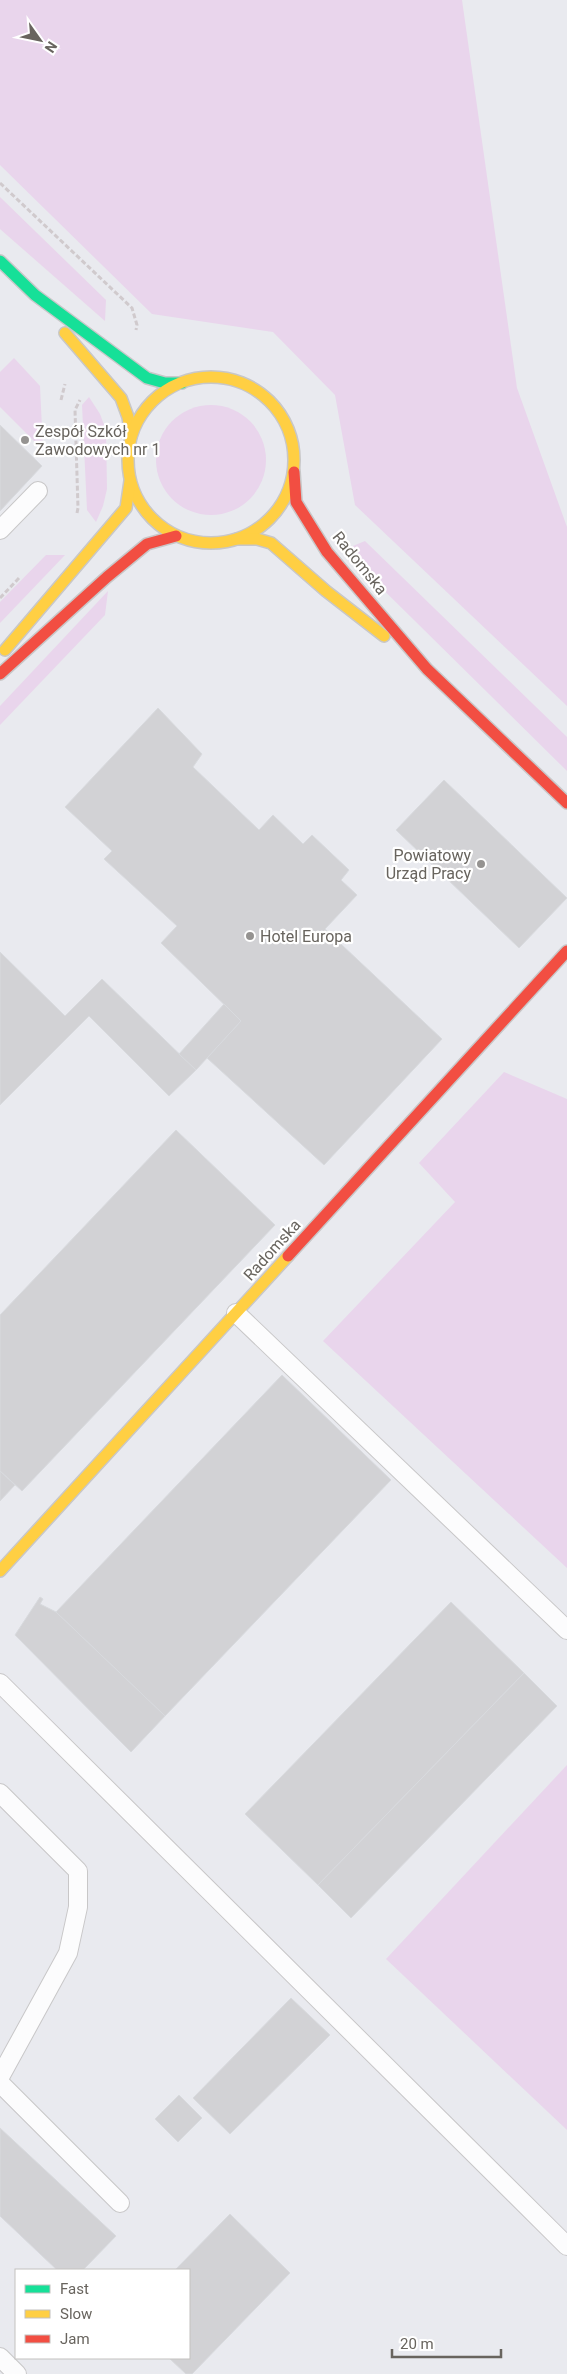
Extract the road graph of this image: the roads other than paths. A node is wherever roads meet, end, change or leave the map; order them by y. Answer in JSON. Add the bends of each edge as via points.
{"nodes":[{"id":1,"x":0,"y":260,"type":"edge"},
{"id":2,"x":35,"y":295,"type":"junction"},
{"id":3,"x":182,"y":383,"type":"junction"},
{"id":4,"x":131,"y":436,"type":"junction"},
{"id":5,"x":294,"y":466,"type":"junction"},
{"id":6,"x":130,"y":481,"type":"junction"},
{"id":7,"x":38,"y":492,"type":"dead end"},
{"id":8,"x":0,"y":530,"type":"edge"},
{"id":9,"x":176,"y":536,"type":"junction"},
{"id":10,"x":237,"y":539,"type":"junction"},
{"id":11,"x":0,"y":656,"type":"edge"},
{"id":12,"x":427,"y":669,"type":"junction"},
{"id":13,"x":0,"y":674,"type":"edge"},
{"id":14,"x":567,"y":802,"type":"edge"},
{"id":15,"x":567,"y":951,"type":"edge"},
{"id":16,"x":236,"y":1313,"type":"junction"},
{"id":17,"x":0,"y":1570,"type":"edge"},
{"id":18,"x":567,"y":1630,"type":"edge"},
{"id":19,"x":0,"y":1683,"type":"edge"},
{"id":20,"x":0,"y":1793,"type":"edge"},
{"id":21,"x":0,"y":2077,"type":"edge"},
{"id":22,"x":0,"y":2083,"type":"edge"},
{"id":23,"x":120,"y":2203,"type":"dead end"},
{"id":24,"x":567,"y":2246,"type":"edge"},
{"id":25,"x":0,"y":2357,"type":"edge"},
{"id":26,"x":18,"y":2374,"type":"edge"}],
"edges":[{"from":1,"to":2,"type":"street"},
{"from":2,"to":3,"type":"street","via":[[147,378]]},
{"from":2,"to":4,"type":"street","via":[[121,398]]},
{"from":3,"to":4,"type":"street","via":[[150,404]]},
{"from":3,"to":5,"type":"street","via":[[205,377],[228,379],[250,387],[284,420],[292,443]]},
{"from":4,"to":6,"type":"street","via":[[128,458]]},
{"from":5,"to":10,"type":"street","via":[[288,490],[277,510],[256,530]]},
{"from":5,"to":12,"type":"street","name":"Radomska","via":[[296,502],[327,552]]},
{"from":6,"to":9,"type":"street","via":[[148,514]]},
{"from":6,"to":11,"type":"street","via":[[126,508]]},
{"from":7,"to":8,"type":"lane"},
{"from":9,"to":10,"type":"street","via":[[196,542],[217,543]]},
{"from":9,"to":13,"type":"street","via":[[147,544]]},
{"from":10,"to":12,"type":"street","name":"Radomska","via":[[257,539],[271,544]]},
{"from":12,"to":14,"type":"street","name":"Radomska"},
{"from":15,"to":16,"type":"street","name":"Radomska"},
{"from":16,"to":17,"type":"street","name":"Radomska"},
{"from":16,"to":18,"type":"lane"},
{"from":19,"to":24,"type":"lane"},
{"from":20,"to":21,"type":"lane","via":[[78,1870],[78,1907],[68,1953]]},
{"from":22,"to":23,"type":"lane"},
{"from":25,"to":26,"type":"lane"}]}
